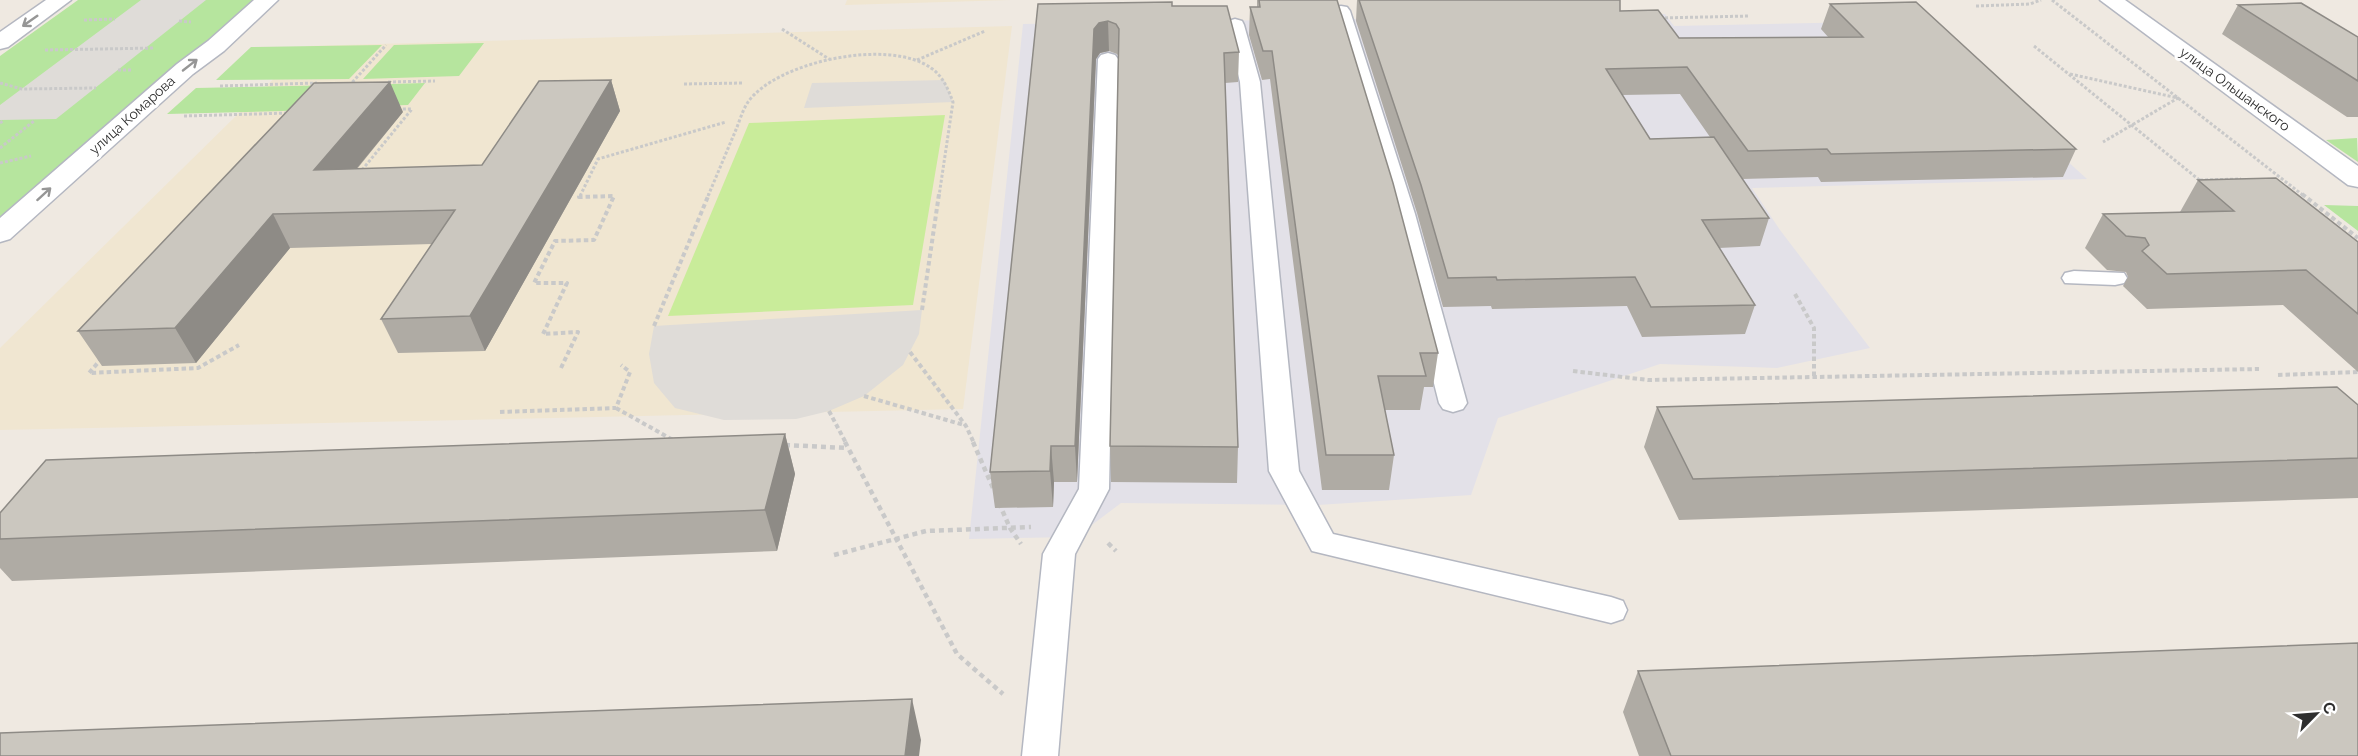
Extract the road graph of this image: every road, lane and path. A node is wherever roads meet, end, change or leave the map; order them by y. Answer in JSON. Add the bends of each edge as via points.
{"nodes":[{"id":1,"x":60,"y":0,"type":"edge"},
{"id":2,"x":267,"y":0,"type":"edge"},
{"id":3,"x":2041,"y":0,"type":"edge"},
{"id":4,"x":2052,"y":0,"type":"edge"},
{"id":5,"x":2111,"y":0,"type":"edge"},
{"id":6,"x":1976,"y":6,"type":"dead end"},
{"id":7,"x":1341,"y":11,"type":"edge"},
{"id":8,"x":1749,"y":16,"type":"dead end"},
{"id":9,"x":1658,"y":18,"type":"edge"},
{"id":10,"x":1235,"y":25,"type":"edge"},
{"id":11,"x":782,"y":29,"type":"dead end"},
{"id":12,"x":985,"y":32,"type":"dead end"},
{"id":13,"x":0,"y":42,"type":"edge"},
{"id":14,"x":386,"y":45,"type":"dead end"},
{"id":15,"x":2034,"y":46,"type":"dead end"},
{"id":16,"x":162,"y":48,"type":"dead end"},
{"id":17,"x":44,"y":50,"type":"dead end"},
{"id":18,"x":1108,"y":59,"type":"dead end"},
{"id":19,"x":830,"y":60,"type":"junction"},
{"id":20,"x":915,"y":61,"type":"junction"},
{"id":21,"x":2070,"y":74,"type":"junction"},
{"id":22,"x":435,"y":81,"type":"dead end"},
{"id":23,"x":364,"y":82,"type":"edge"},
{"id":24,"x":388,"y":82,"type":"edge"},
{"id":25,"x":318,"y":83,"type":"edge"},
{"id":26,"x":341,"y":83,"type":"edge"},
{"id":27,"x":352,"y":83,"type":"junction"},
{"id":28,"x":742,"y":83,"type":"dead end"},
{"id":29,"x":0,"y":84,"type":"edge"},
{"id":30,"x":684,"y":84,"type":"dead end"},
{"id":31,"x":215,"y":86,"type":"dead end"},
{"id":32,"x":96,"y":88,"type":"dead end"},
{"id":33,"x":345,"y":90,"type":"edge"},
{"id":34,"x":2178,"y":98,"type":"junction"},
{"id":35,"x":390,"y":110,"type":"dead end"},
{"id":36,"x":302,"y":112,"type":"edge"},
{"id":37,"x":182,"y":116,"type":"dead end"},
{"id":38,"x":34,"y":121,"type":"dead end"},
{"id":39,"x":726,"y":122,"type":"dead end"},
{"id":40,"x":2132,"y":125,"type":"junction"},
{"id":41,"x":2103,"y":142,"type":"dead end"},
{"id":42,"x":0,"y":148,"type":"edge"},
{"id":43,"x":360,"y":172,"type":"edge"},
{"id":44,"x":2269,"y":178,"type":"edge"},
{"id":45,"x":2280,"y":178,"type":"junction"},
{"id":46,"x":2246,"y":179,"type":"edge"},
{"id":47,"x":2358,"y":179,"type":"edge"},
{"id":48,"x":2199,"y":180,"type":"junction"},
{"id":49,"x":2208,"y":187,"type":"edge"},
{"id":50,"x":0,"y":233,"type":"edge"},
{"id":51,"x":2358,"y":238,"type":"edge"},
{"id":52,"x":2074,"y":278,"type":"dead end"},
{"id":53,"x":2115,"y":278,"type":"dead end"},
{"id":54,"x":1795,"y":294,"type":"dead end"},
{"id":55,"x":922,"y":310,"type":"dead end"},
{"id":56,"x":654,"y":326,"type":"dead end"},
{"id":57,"x":239,"y":345,"type":"dead end"},
{"id":58,"x":909,"y":352,"type":"dead end"},
{"id":59,"x":105,"y":356,"type":"edge"},
{"id":60,"x":621,"y":365,"type":"dead end"},
{"id":61,"x":561,"y":368,"type":"dead end"},
{"id":62,"x":2259,"y":369,"type":"dead end"},
{"id":63,"x":1574,"y":371,"type":"dead end"},
{"id":64,"x":2358,"y":372,"type":"edge"},
{"id":65,"x":2278,"y":375,"type":"dead end"},
{"id":66,"x":1814,"y":377,"type":"junction"},
{"id":67,"x":864,"y":396,"type":"dead end"},
{"id":68,"x":1453,"y":403,"type":"dead end"},
{"id":69,"x":616,"y":408,"type":"junction"},
{"id":70,"x":829,"y":411,"type":"dead end"},
{"id":71,"x":500,"y":412,"type":"dead end"},
{"id":72,"x":966,"y":426,"type":"junction"},
{"id":73,"x":685,"y":441,"type":"edge"},
{"id":74,"x":778,"y":445,"type":"edge"},
{"id":75,"x":848,"y":448,"type":"junction"},
{"id":76,"x":1033,"y":527,"type":"dead end"},
{"id":77,"x":1010,"y":528,"type":"junction"},
{"id":78,"x":1104,"y":538,"type":"dead end"},
{"id":79,"x":1116,"y":551,"type":"dead end"},
{"id":80,"x":834,"y":555,"type":"dead end"},
{"id":81,"x":1055,"y":595,"type":"junction"},
{"id":82,"x":1611,"y":610,"type":"dead end"},
{"id":83,"x":1007,"y":698,"type":"dead end"},
{"id":84,"x":1040,"y":756,"type":"edge"}],
"edges":[{"from":1,"to":13,"type":"street","one_way":true},
{"from":50,"to":2,"type":"street","name":"улица Комарова","one_way":true},
{"from":3,"to":6,"type":"path"},
{"from":4,"to":34,"type":"path"},
{"from":5,"to":47,"type":"street","name":"улица Ольшанского"},
{"from":7,"to":68,"type":"lane","via":[[1403,214]]},
{"from":8,"to":9,"type":"path"},
{"from":10,"to":82,"type":"lane","via":[[1250,82],[1284,471],[1323,543]]},
{"from":11,"to":19,"type":"path"},
{"from":12,"to":20,"type":"path"},
{"from":14,"to":27,"type":"path"},
{"from":15,"to":21,"type":"path"},
{"from":16,"to":17,"type":"path"},
{"from":18,"to":81,"type":"lane","via":[[1094,489],[1059,554]]},
{"from":19,"to":20,"type":"path","via":[[894,56]]},
{"from":19,"to":56,"type":"path","via":[[788,71],[761,87],[747,103]]},
{"from":20,"to":55,"type":"path","via":[[924,63],[944,80],[953,102]]},
{"from":21,"to":34,"type":"path"},
{"from":21,"to":40,"type":"path"},
{"from":22,"to":24,"type":"path"},
{"from":23,"to":27,"type":"path"},
{"from":25,"to":31,"type":"path"},
{"from":26,"to":27,"type":"path"},
{"from":27,"to":33,"type":"path"},
{"from":28,"to":30,"type":"path"},
{"from":29,"to":32,"type":"path","via":[[22,89]]},
{"from":34,"to":40,"type":"path"},
{"from":34,"to":45,"type":"path"},
{"from":35,"to":43,"type":"path","via":[[412,109]]},
{"from":36,"to":37,"type":"path"},
{"from":38,"to":42,"type":"path"},
{"from":39,"to":61,"type":"path","via":[[598,159],[579,197],[614,196],[594,240],[555,241],[534,284],[567,283],[543,333],[578,332]]},
{"from":40,"to":41,"type":"path"},
{"from":40,"to":48,"type":"path"},
{"from":44,"to":45,"type":"path"},
{"from":45,"to":51,"type":"path"},
{"from":46,"to":48,"type":"path"},
{"from":48,"to":49,"type":"path"},
{"from":52,"to":53,"type":"lane"},
{"from":54,"to":66,"type":"path","via":[[1814,328]]},
{"from":57,"to":59,"type":"path","via":[[198,368],[89,373]]},
{"from":58,"to":72,"type":"path"},
{"from":60,"to":69,"type":"path","via":[[630,372]]},
{"from":62,"to":66,"type":"path"},
{"from":63,"to":66,"type":"path","via":[[1648,380]]},
{"from":64,"to":65,"type":"path"},
{"from":67,"to":72,"type":"path"},
{"from":69,"to":71,"type":"path"},
{"from":69,"to":73,"type":"path","via":[[673,440]]},
{"from":70,"to":75,"type":"path"},
{"from":72,"to":77,"type":"path"},
{"from":74,"to":75,"type":"path"},
{"from":75,"to":83,"type":"path","via":[[957,654]]},
{"from":76,"to":77,"type":"path"},
{"from":77,"to":80,"type":"path","via":[[926,531]]},
{"from":77,"to":81,"type":"path"},
{"from":78,"to":79,"type":"path"},
{"from":81,"to":84,"type":"lane"}]}
